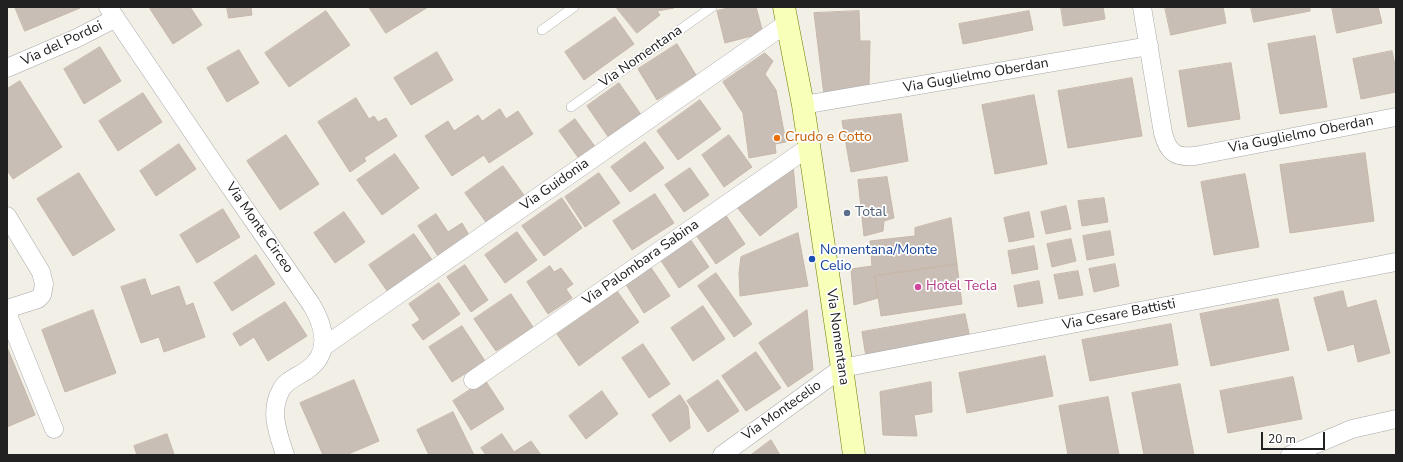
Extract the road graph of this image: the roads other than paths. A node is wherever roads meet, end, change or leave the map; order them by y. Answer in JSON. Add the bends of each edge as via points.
{"nodes":[{"id":1,"x":574,"y":7,"type":"edge"},
{"id":2,"x":712,"y":7,"type":"edge"},
{"id":3,"x":1142,"y":7,"type":"edge"},
{"id":4,"x":112,"y":13,"type":"edge"},
{"id":5,"x":785,"y":15,"type":"edge"},
{"id":6,"x":542,"y":30,"type":"dead end"},
{"id":7,"x":1149,"y":46,"type":"junction"},
{"id":8,"x":7,"y":68,"type":"edge"},
{"id":9,"x":803,"y":105,"type":"junction"},
{"id":10,"x":571,"y":107,"type":"dead end"},
{"id":11,"x":1396,"y":117,"type":"edge"},
{"id":12,"x":809,"y":147,"type":"junction"},
{"id":13,"x":7,"y":216,"type":"edge"},
{"id":14,"x":1396,"y":262,"type":"edge"},
{"id":15,"x":7,"y":309,"type":"edge"},
{"id":16,"x":7,"y":313,"type":"edge"},
{"id":17,"x":323,"y":347,"type":"junction"},
{"id":18,"x":842,"y":368,"type":"junction"},
{"id":19,"x":472,"y":380,"type":"dead end"},
{"id":20,"x":1396,"y":420,"type":"edge"},
{"id":21,"x":54,"y":430,"type":"dead end"},
{"id":22,"x":285,"y":455,"type":"edge"},
{"id":23,"x":722,"y":455,"type":"edge"},
{"id":24,"x":854,"y":455,"type":"edge"},
{"id":25,"x":1290,"y":455,"type":"edge"}],
"edges":[{"from":1,"to":6,"type":"lane"},
{"from":2,"to":10,"type":"lane","name":"Via Nomentana"},
{"from":3,"to":7,"type":"street","name":"Via Guglielmo Oberdan"},
{"from":4,"to":8,"type":"street","name":"Via del Pordoi","via":[[77,38]]},
{"from":4,"to":17,"type":"street","name":"Via Monte Circeo","via":[[311,304],[320,321],[324,338]]},
{"from":5,"to":9,"type":"street","name":"Via Nomentana"},
{"from":5,"to":17,"type":"street","name":"Via Guidonia"},
{"from":7,"to":9,"type":"street","name":"Via Guglielmo Oberdan"},
{"from":7,"to":11,"type":"street","name":"Via Guglielmo Oberdan","via":[[1163,133],[1168,147],[1176,155],[1195,156]]},
{"from":9,"to":12,"type":"street","name":"Via Nomentana"},
{"from":12,"to":18,"type":"street","name":"Via Nomentana"},
{"from":12,"to":19,"type":"street","name":"Via Palombara Sabina"},
{"from":13,"to":15,"type":"street","via":[[41,272],[44,284],[42,295],[38,299]]},
{"from":14,"to":18,"type":"street","name":"Via Cesare Battisti"},
{"from":16,"to":21,"type":"street"},
{"from":17,"to":22,"type":"street","via":[[314,365],[284,385],[277,398],[275,423]]},
{"from":18,"to":23,"type":"street","name":"Via Montecelio"},
{"from":18,"to":24,"type":"street","name":"Via Nomentana"},
{"from":20,"to":25,"type":"street","via":[[1346,431]]}]}
